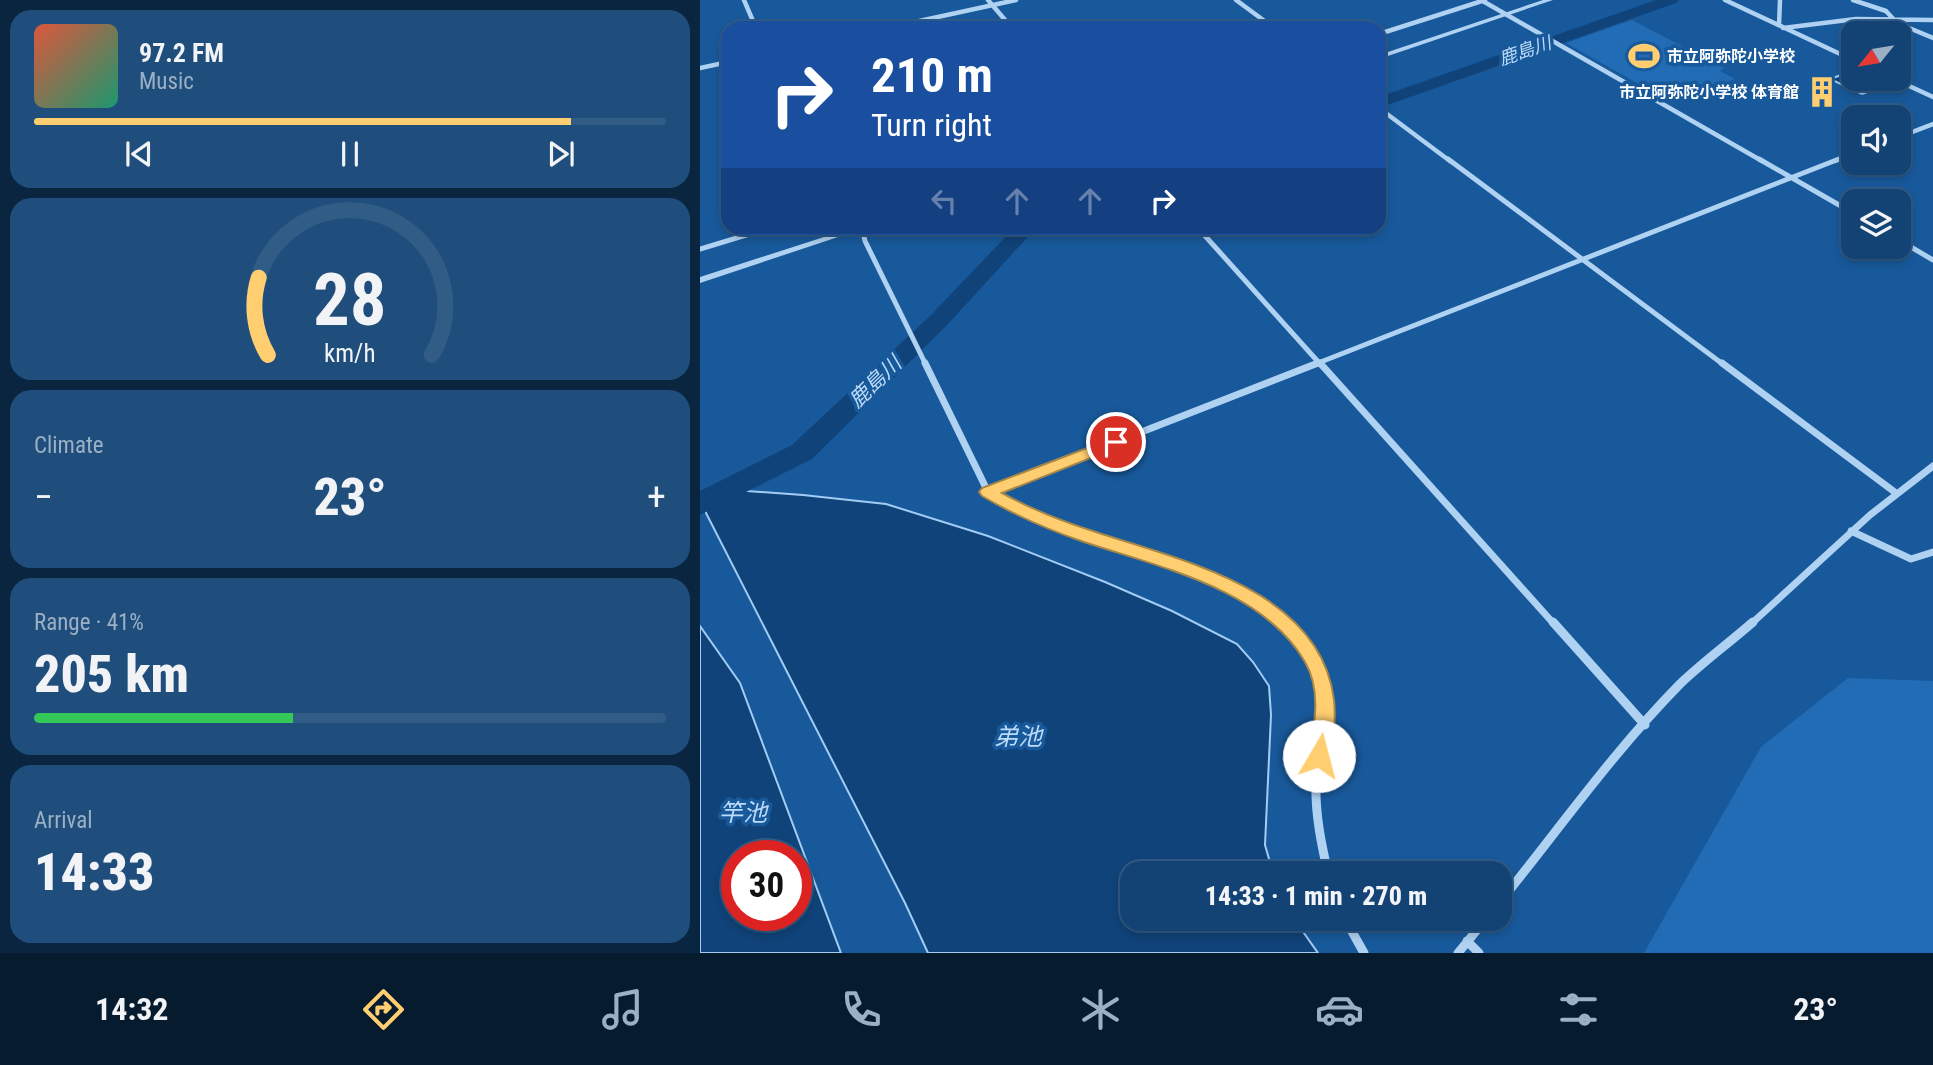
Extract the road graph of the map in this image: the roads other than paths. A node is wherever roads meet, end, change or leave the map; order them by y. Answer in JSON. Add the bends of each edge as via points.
{"nodes":[{"id":1,"x":744,"y":0,"type":"edge"},
{"id":2,"x":988,"y":0,"type":"edge"},
{"id":3,"x":1016,"y":0,"type":"edge"},
{"id":4,"x":1236,"y":0,"type":"edge"},
{"id":5,"x":1483,"y":0,"type":"edge"},
{"id":6,"x":1550,"y":0,"type":"edge"},
{"id":7,"x":1725,"y":0,"type":"edge"},
{"id":8,"x":1780,"y":0,"type":"edge"},
{"id":9,"x":1853,"y":0,"type":"edge"},
{"id":10,"x":992,"y":5,"type":"junction"},
{"id":11,"x":1507,"y":15,"type":"junction"},
{"id":12,"x":1894,"y":20,"type":"junction"},
{"id":13,"x":1933,"y":20,"type":"edge"},
{"id":14,"x":754,"y":21,"type":"edge"},
{"id":15,"x":919,"y":21,"type":"edge"},
{"id":16,"x":1006,"y":21,"type":"edge"},
{"id":17,"x":1264,"y":21,"type":"edge"},
{"id":18,"x":1781,"y":27,"type":"junction"},
{"id":19,"x":1386,"y":32,"type":"edge"},
{"id":20,"x":1933,"y":38,"type":"edge"},
{"id":21,"x":1841,"y":54,"type":"edge"},
{"id":22,"x":1386,"y":55,"type":"edge"},
{"id":23,"x":721,"y":64,"type":"edge"},
{"id":24,"x":700,"y":68,"type":"edge"},
{"id":25,"x":1911,"y":87,"type":"edge"},
{"id":26,"x":1933,"y":97,"type":"edge"},
{"id":27,"x":1386,"y":113,"type":"edge"},
{"id":28,"x":1933,"y":124,"type":"edge"},
{"id":29,"x":1911,"y":132,"type":"edge"},
{"id":30,"x":1841,"y":159,"type":"edge"},
{"id":31,"x":1793,"y":177,"type":"junction"},
{"id":32,"x":1841,"y":206,"type":"edge"},
{"id":33,"x":746,"y":235,"type":"edge"},
{"id":34,"x":839,"y":235,"type":"edge"},
{"id":35,"x":863,"y":235,"type":"edge"},
{"id":36,"x":1204,"y":235,"type":"edge"},
{"id":37,"x":1911,"y":247,"type":"edge"},
{"id":38,"x":700,"y":249,"type":"edge"},
{"id":39,"x":1583,"y":260,"type":"junction"},
{"id":40,"x":1933,"y":260,"type":"edge"},
{"id":41,"x":700,"y":280,"type":"edge"},
{"id":42,"x":1320,"y":362,"type":"junction"},
{"id":43,"x":1933,"y":466,"type":"edge"},
{"id":44,"x":988,"y":492,"type":"junction"},
{"id":45,"x":1896,"y":493,"type":"junction"},
{"id":46,"x":1851,"y":531,"type":"junction"},
{"id":47,"x":1933,"y":552,"type":"edge"},
{"id":48,"x":1645,"y":725,"type":"junction"},
{"id":49,"x":1325,"y":861,"type":"edge"},
{"id":50,"x":1512,"y":887,"type":"edge"},
{"id":51,"x":1352,"y":931,"type":"edge"},
{"id":52,"x":1476,"y":931,"type":"edge"},
{"id":53,"x":1467,"y":941,"type":"junction"},
{"id":54,"x":1364,"y":953,"type":"edge"},
{"id":55,"x":1458,"y":953,"type":"edge"},
{"id":56,"x":1479,"y":953,"type":"edge"}],
"edges":[{"from":1,"to":14,"type":"street"},
{"from":2,"to":10,"type":"street"},
{"from":3,"to":10,"type":"street"},
{"from":4,"to":17,"type":"street"},
{"from":5,"to":11,"type":"street"},
{"from":5,"to":19,"type":"street"},
{"from":6,"to":11,"type":"street"},
{"from":7,"to":18,"type":"street"},
{"from":8,"to":18,"type":"street"},
{"from":9,"to":12,"type":"street","via":[[1886,11]]},
{"from":10,"to":15,"type":"street"},
{"from":10,"to":16,"type":"street"},
{"from":11,"to":22,"type":"street"},
{"from":11,"to":31,"type":"street"},
{"from":12,"to":13,"type":"street"},
{"from":12,"to":18,"type":"street"},
{"from":12,"to":20,"type":"street"},
{"from":18,"to":21,"type":"street"},
{"from":23,"to":24,"type":"street"},
{"from":25,"to":26,"type":"street"},
{"from":27,"to":39,"type":"street"},
{"from":28,"to":29,"type":"street"},
{"from":30,"to":31,"type":"street"},
{"from":31,"to":32,"type":"street"},
{"from":31,"to":39,"type":"street"},
{"from":33,"to":38,"type":"street"},
{"from":34,"to":41,"type":"street"},
{"from":35,"to":44,"type":"street"},
{"from":36,"to":42,"type":"street"},
{"from":37,"to":40,"type":"street"},
{"from":39,"to":42,"type":"street"},
{"from":39,"to":45,"type":"street"},
{"from":42,"to":44,"type":"street"},
{"from":42,"to":48,"type":"street"},
{"from":43,"to":45,"type":"street"},
{"from":44,"to":49,"type":"street","via":[[1088,537],[1189,568],[1258,603],[1288,625],[1314,659],[1323,684],[1326,712],[1316,779]]},
{"from":45,"to":46,"type":"street"},
{"from":46,"to":47,"type":"street","via":[[1911,559]]},
{"from":46,"to":48,"type":"street","via":[[1774,605],[1707,659]]},
{"from":48,"to":50,"type":"street"},
{"from":51,"to":54,"type":"street"},
{"from":52,"to":53,"type":"street"},
{"from":53,"to":55,"type":"street"},
{"from":53,"to":56,"type":"street"}]}
